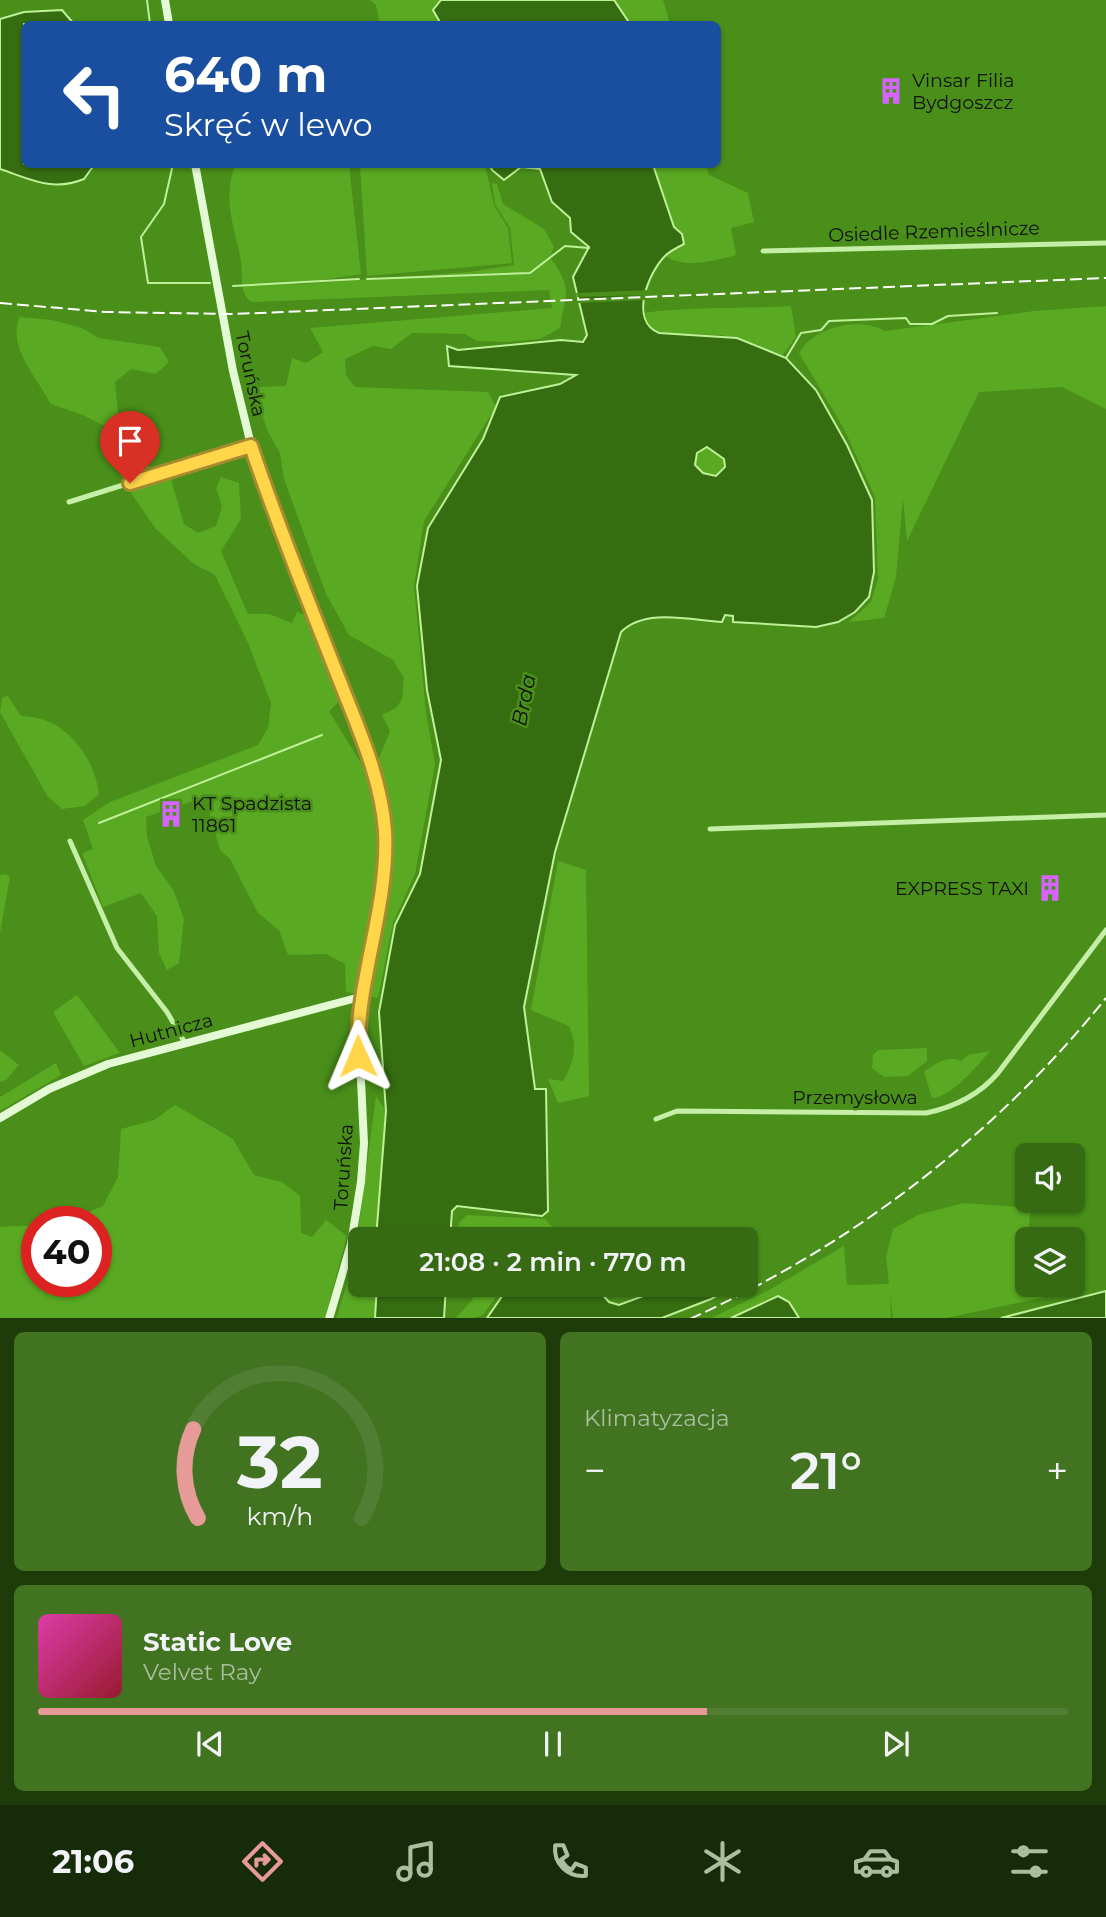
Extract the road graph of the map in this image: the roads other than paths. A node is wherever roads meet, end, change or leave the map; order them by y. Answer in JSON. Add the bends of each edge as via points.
{"nodes":[{"id":1,"x":165,"y":0,"type":"edge"},
{"id":2,"x":168,"y":21,"type":"edge"},
{"id":3,"x":196,"y":168,"type":"edge"},
{"id":4,"x":1106,"y":243,"type":"edge"},
{"id":5,"x":763,"y":251,"type":"dead end"},
{"id":6,"x":251,"y":446,"type":"junction"},
{"id":7,"x":69,"y":502,"type":"dead end"},
{"id":8,"x":1106,"y":816,"type":"edge"},
{"id":9,"x":710,"y":829,"type":"dead end"},
{"id":10,"x":70,"y":841,"type":"dead end"},
{"id":11,"x":1106,"y":930,"type":"edge"},
{"id":12,"x":360,"y":997,"type":"junction"},
{"id":13,"x":185,"y":1043,"type":"junction"},
{"id":14,"x":0,"y":1118,"type":"edge"},
{"id":15,"x":656,"y":1119,"type":"dead end"},
{"id":16,"x":329,"y":1318,"type":"edge"}],
"edges":[{"from":1,"to":2,"type":"street"},
{"from":3,"to":6,"type":"street","name":"Toruńska"},
{"from":4,"to":5,"type":"street","name":"Osiedle Rzemieślnicze"},
{"from":6,"to":7,"type":"street"},
{"from":6,"to":12,"type":"street","name":"Toruńska","via":[[369,757],[382,805],[384,867]]},
{"from":8,"to":9,"type":"street"},
{"from":10,"to":13,"type":"street","via":[[117,948]]},
{"from":11,"to":15,"type":"street","name":"Przemysłowa","via":[[998,1073],[956,1105],[905,1114],[689,1111]]},
{"from":12,"to":13,"type":"street","name":"Hutnicza"},
{"from":12,"to":16,"type":"street","name":"Toruńska","via":[[361,1182],[351,1244]]},
{"from":13,"to":14,"type":"street","name":"Hutnicza","via":[[83,1073]]}]}
